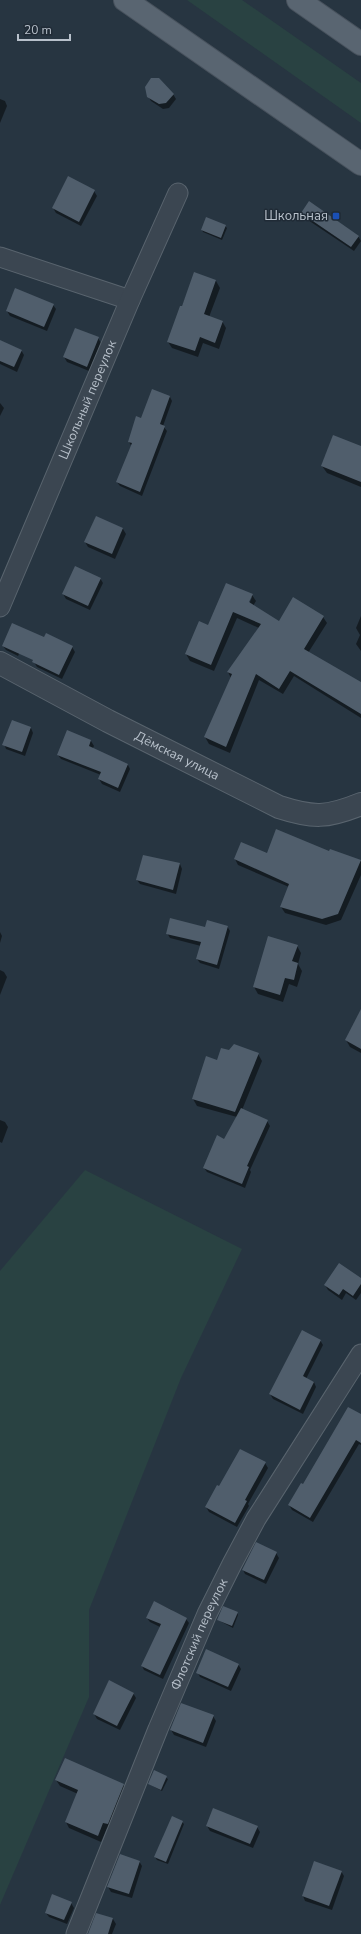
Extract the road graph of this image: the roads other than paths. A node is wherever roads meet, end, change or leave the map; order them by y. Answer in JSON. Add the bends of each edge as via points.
{"nodes":[{"id":1,"x":125,"y":0,"type":"edge"},
{"id":2,"x":304,"y":4,"type":"edge"},
{"id":3,"x":361,"y":34,"type":"edge"},
{"id":4,"x":361,"y":44,"type":"edge"},
{"id":5,"x":361,"y":164,"type":"edge"},
{"id":6,"x":178,"y":193,"type":"dead end"},
{"id":7,"x":0,"y":257,"type":"edge"},
{"id":8,"x":130,"y":300,"type":"junction"},
{"id":9,"x":0,"y":607,"type":"edge"},
{"id":10,"x":0,"y":663,"type":"edge"},
{"id":11,"x":361,"y":804,"type":"edge"},
{"id":12,"x":361,"y":1354,"type":"edge"},
{"id":13,"x":76,"y":1934,"type":"edge"}],
"edges":[{"from":1,"to":5,"type":"main road"},
{"from":2,"to":3,"type":"main road"},
{"from":2,"to":4,"type":"main road"},
{"from":6,"to":8,"type":"street","name":"Школьный переулок"},
{"from":7,"to":8,"type":"street"},
{"from":8,"to":9,"type":"street","name":"Школьный переулок"},
{"from":10,"to":11,"type":"street","name":"Дёмская улица","via":[[108,721],[279,807],[303,814],[324,816]]},
{"from":12,"to":13,"type":"street","name":"Флотский переулок","via":[[256,1519],[207,1614]]}]}
